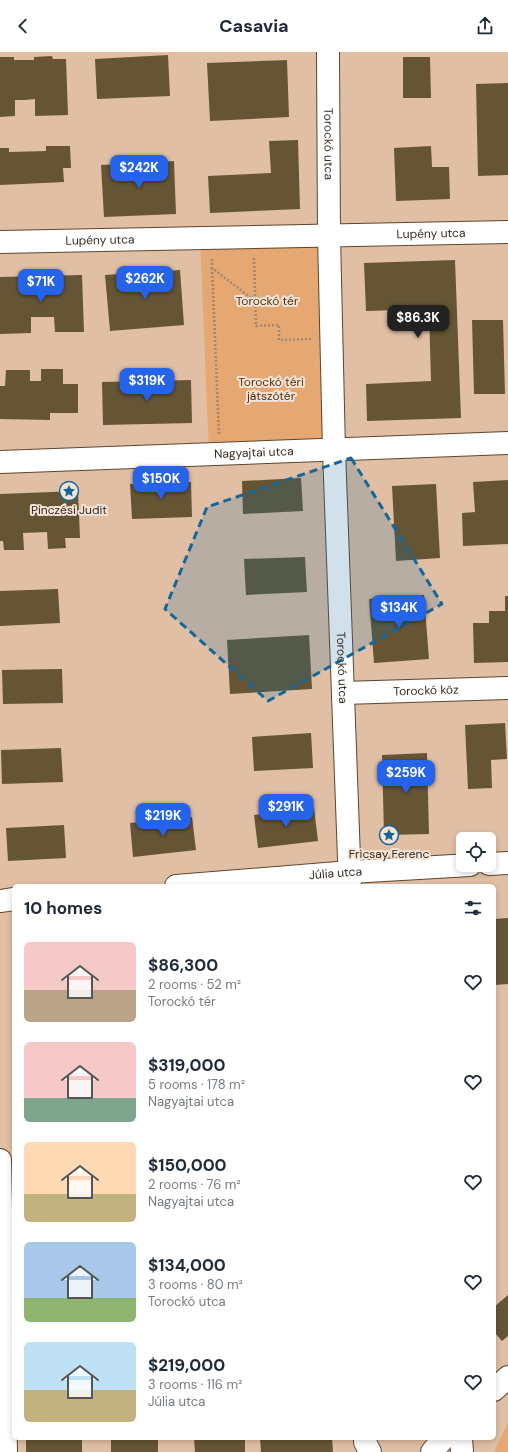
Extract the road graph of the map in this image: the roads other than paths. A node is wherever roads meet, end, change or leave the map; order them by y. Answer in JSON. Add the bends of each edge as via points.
{"nodes":[{"id":1,"x":328,"y":52,"type":"edge"},
{"id":2,"x":508,"y":232,"type":"edge"},
{"id":3,"x":329,"y":236,"type":"junction"},
{"id":4,"x":0,"y":242,"type":"edge"},
{"id":5,"x":508,"y":443,"type":"edge"},
{"id":6,"x":334,"y":450,"type":"junction"},
{"id":7,"x":0,"y":462,"type":"edge"},
{"id":8,"x":508,"y":688,"type":"edge"},
{"id":9,"x":343,"y":693,"type":"junction"},
{"id":10,"x":508,"y":863,"type":"edge"},
{"id":11,"x":496,"y":864,"type":"edge"},
{"id":12,"x":456,"y":867,"type":"edge"},
{"id":13,"x":350,"y":879,"type":"edge"},
{"id":14,"x":226,"y":884,"type":"edge"},
{"id":15,"x":12,"y":899,"type":"edge"},
{"id":16,"x":0,"y":901,"type":"edge"},
{"id":17,"x":0,"y":1160,"type":"edge"},
{"id":18,"x":508,"y":1377,"type":"edge"},
{"id":19,"x":496,"y":1388,"type":"edge"},
{"id":20,"x":365,"y":1440,"type":"edge"},
{"id":21,"x":442,"y":1440,"type":"edge"},
{"id":22,"x":461,"y":1440,"type":"edge"},
{"id":23,"x":6,"y":1452,"type":"edge"},
{"id":24,"x":370,"y":1452,"type":"edge"},
{"id":25,"x":432,"y":1452,"type":"edge"},
{"id":26,"x":462,"y":1452,"type":"edge"}],
"edges":[{"from":1,"to":3,"type":"street","name":"Torockó utca"},
{"from":2,"to":3,"type":"street","name":"Lupény utca"},
{"from":3,"to":4,"type":"street","name":"Lupény utca"},
{"from":3,"to":6,"type":"street"},
{"from":5,"to":6,"type":"street","name":"Nagyajtai utca"},
{"from":6,"to":7,"type":"street","name":"Nagyajtai utca"},
{"from":6,"to":9,"type":"street","name":"Torockó utca"},
{"from":8,"to":9,"type":"street","name":"Torockó köz"},
{"from":9,"to":13,"type":"street","name":"Torockó utca"},
{"from":10,"to":11,"type":"street"},
{"from":12,"to":13,"type":"street","name":"Júlia utca"},
{"from":13,"to":14,"type":"street","name":"Júlia utca"},
{"from":15,"to":16,"type":"street"},
{"from":17,"to":23,"type":"street"},
{"from":18,"to":19,"type":"street"},
{"from":20,"to":24,"type":"street"},
{"from":21,"to":25,"type":"street"},
{"from":22,"to":26,"type":"street"}]}
